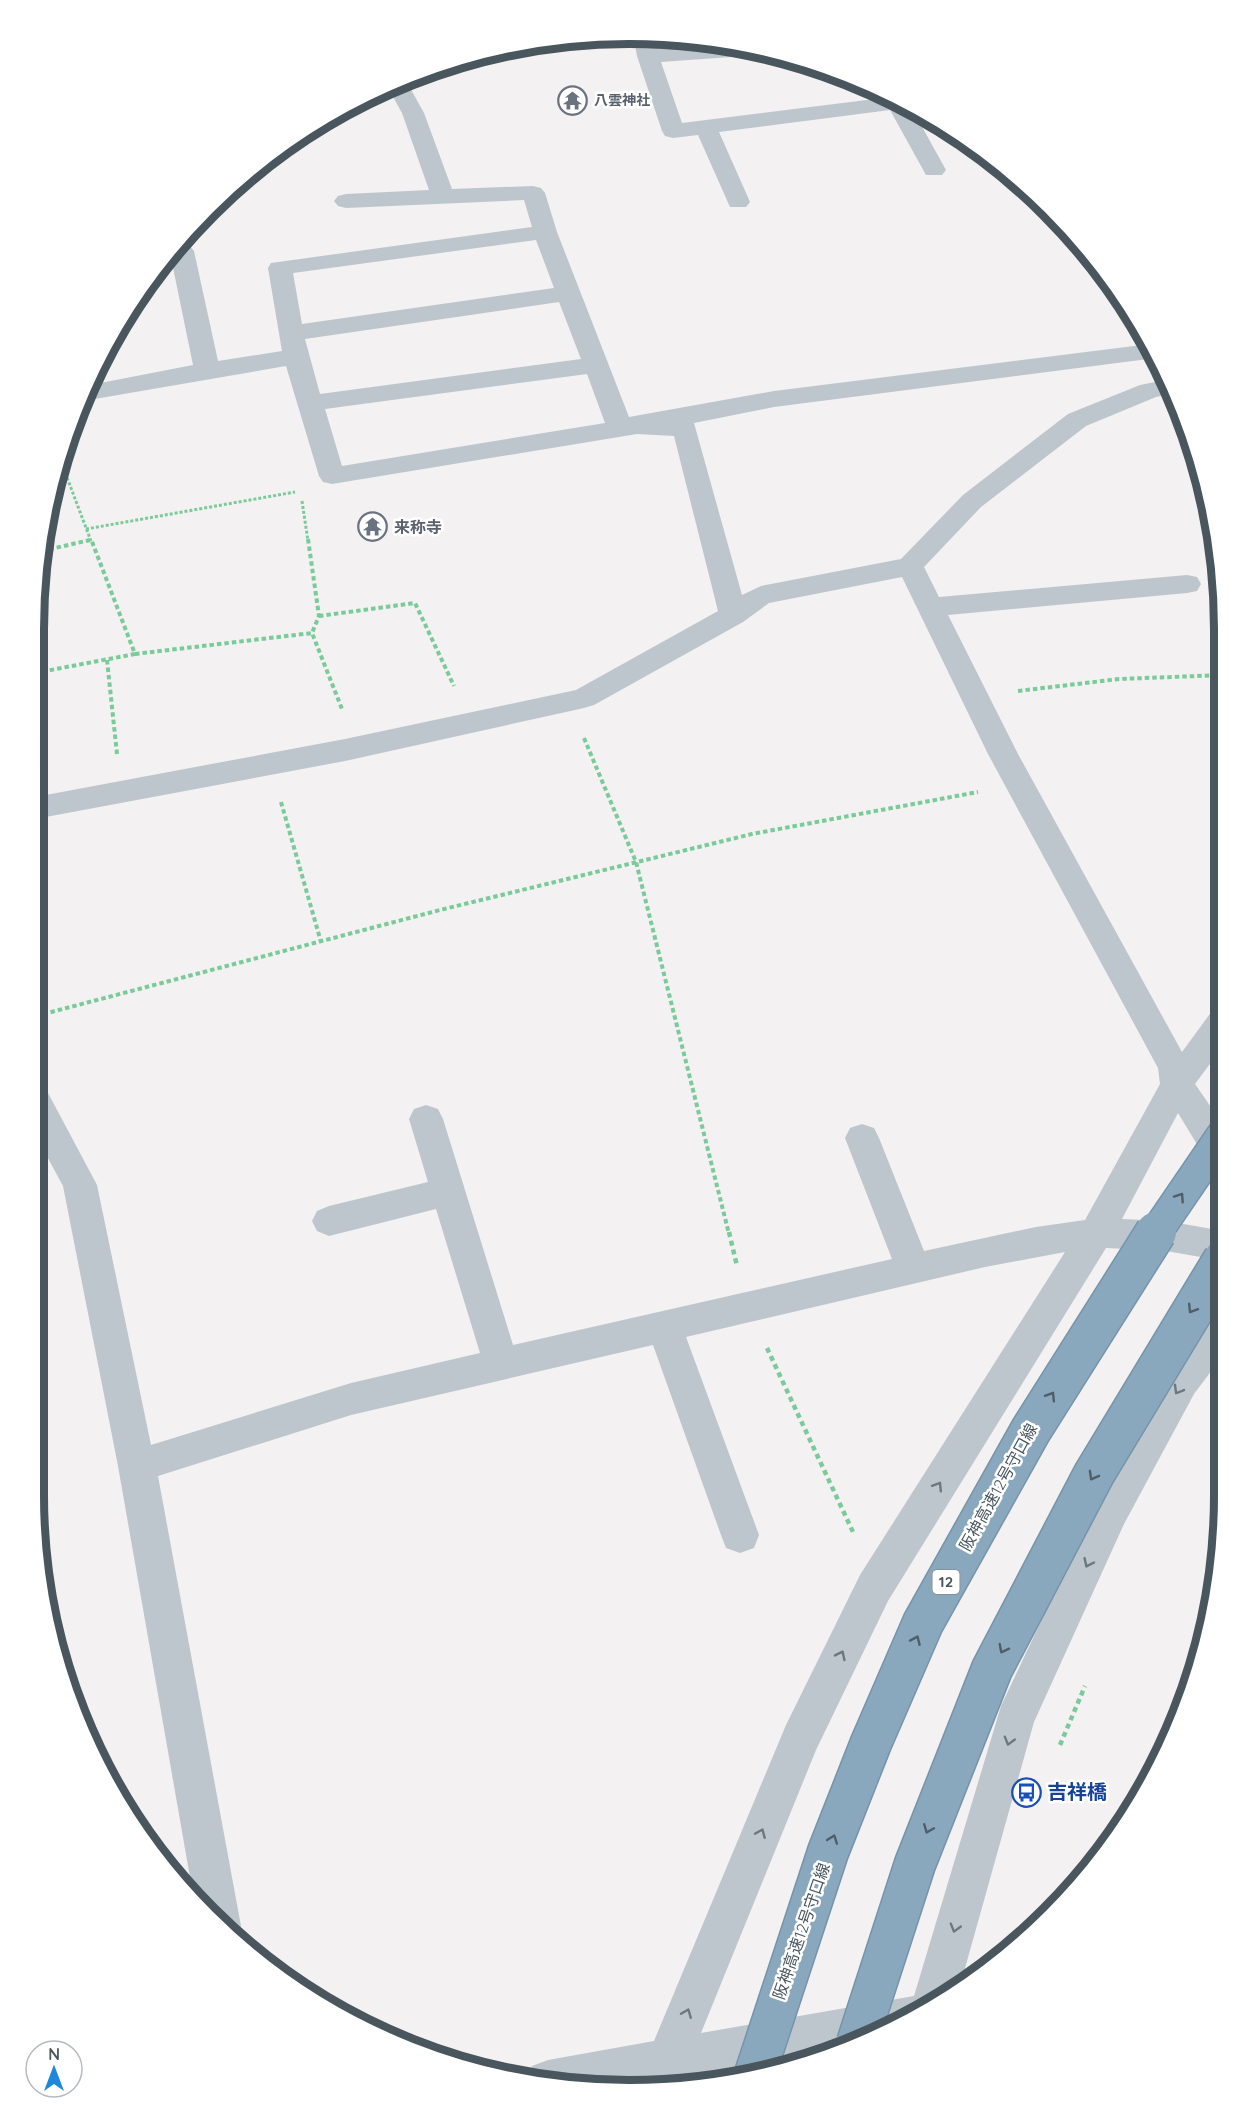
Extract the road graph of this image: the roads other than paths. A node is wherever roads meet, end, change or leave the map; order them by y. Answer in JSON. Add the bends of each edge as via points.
{"nodes":[{"id":1,"x":646,"y":45,"type":"edge"},
{"id":2,"x":680,"y":46,"type":"edge"},
{"id":3,"x":401,"y":90,"type":"edge"},
{"id":4,"x":887,"y":104,"type":"edge"},
{"id":5,"x":905,"y":113,"type":"edge"},
{"id":6,"x":706,"y":127,"type":"junction"},
{"id":7,"x":934,"y":170,"type":"dead end"},
{"id":8,"x":443,"y":196,"type":"junction"},
{"id":9,"x":346,"y":201,"type":"dead end"},
{"id":10,"x":738,"y":202,"type":"dead end"},
{"id":11,"x":545,"y":232,"type":"junction"},
{"id":12,"x":182,"y":251,"type":"dead end"},
{"id":13,"x":569,"y":293,"type":"junction"},
{"id":14,"x":294,"y":345,"type":"junction"},
{"id":15,"x":1145,"y":352,"type":"edge"},
{"id":16,"x":596,"y":365,"type":"junction"},
{"id":17,"x":207,"y":370,"type":"junction"},
{"id":18,"x":1162,"y":388,"type":"edge"},
{"id":19,"x":94,"y":392,"type":"edge"},
{"id":20,"x":309,"y":403,"type":"junction"},
{"id":21,"x":636,"y":426,"type":"junction"},
{"id":22,"x":910,"y":566,"type":"junction"},
{"id":23,"x":1187,"y":584,"type":"dead end"},
{"id":24,"x":931,"y":607,"type":"junction"},
{"id":25,"x":733,"y":615,"type":"junction"},
{"id":26,"x":44,"y":806,"type":"edge"},
{"id":27,"x":1214,"y":1034,"type":"edge"},
{"id":28,"x":1177,"y":1084,"type":"junction"},
{"id":29,"x":44,"y":1118,"type":"edge"},
{"id":30,"x":426,"y":1119,"type":"dead end"},
{"id":31,"x":862,"y":1138,"type":"dead end"},
{"id":32,"x":1214,"y":1140,"type":"edge"},
{"id":33,"x":1214,"y":1148,"type":"edge"},
{"id":34,"x":448,"y":1192,"type":"junction"},
{"id":35,"x":329,"y":1221,"type":"dead end"},
{"id":36,"x":1095,"y":1235,"type":"junction"},
{"id":37,"x":1214,"y":1244,"type":"edge"},
{"id":38,"x":913,"y":1268,"type":"junction"},
{"id":39,"x":1214,"y":1276,"type":"edge"},
{"id":40,"x":664,"y":1326,"type":"junction"},
{"id":41,"x":1214,"y":1338,"type":"edge"},
{"id":42,"x":501,"y":1364,"type":"junction"},
{"id":43,"x":137,"y":1466,"type":"junction"},
{"id":44,"x":740,"y":1535,"type":"dead end"},
{"id":45,"x":217,"y":1910,"type":"edge"},
{"id":46,"x":937,"y":1991,"type":"edge"},
{"id":47,"x":883,"y":2021,"type":"edge"},
{"id":48,"x":861,"y":2031,"type":"edge"},
{"id":49,"x":757,"y":2065,"type":"edge"},
{"id":50,"x":665,"y":2074,"type":"edge"},
{"id":51,"x":600,"y":2078,"type":"edge"}],
"edges":[{"from":1,"to":2,"type":"street"},
{"from":1,"to":6,"type":"street","via":[[673,131]]},
{"from":3,"to":8,"type":"street"},
{"from":4,"to":6,"type":"street"},
{"from":5,"to":7,"type":"street"},
{"from":6,"to":10,"type":"street"},
{"from":8,"to":9,"type":"street"},
{"from":8,"to":11,"type":"street","via":[[533,193]]},
{"from":11,"to":13,"type":"street"},
{"from":11,"to":14,"type":"street","via":[[280,268]]},
{"from":12,"to":17,"type":"street"},
{"from":13,"to":14,"type":"street"},
{"from":13,"to":16,"type":"street"},
{"from":14,"to":17,"type":"street"},
{"from":14,"to":20,"type":"street"},
{"from":15,"to":21,"type":"street","via":[[774,399]]},
{"from":16,"to":20,"type":"street"},
{"from":16,"to":21,"type":"street","via":[[619,425]]},
{"from":17,"to":19,"type":"street"},
{"from":18,"to":22,"type":"street","via":[[1077,420],[972,501]]},
{"from":20,"to":21,"type":"street","via":[[332,476]]},
{"from":21,"to":25,"type":"street","via":[[686,428]]},
{"from":22,"to":24,"type":"street"},
{"from":22,"to":25,"type":"street","via":[[761,595]]},
{"from":23,"to":24,"type":"street"},
{"from":24,"to":28,"type":"street","via":[[1019,784],[1174,1067]]},
{"from":25,"to":26,"type":"street","via":[[584,698],[357,747]]},
{"from":27,"to":28,"type":"street"},
{"from":28,"to":32,"type":"street"},
{"from":28,"to":36,"type":"street"},
{"from":29,"to":43,"type":"street","via":[[80,1185]]},
{"from":30,"to":34,"type":"street"},
{"from":31,"to":38,"type":"street"},
{"from":49,"to":33,"type":"highway","name":"阪神高速12号守口線","number":"12","one_way":true,"bridge":true,"via":[[782,1981],[837,1829],[918,1634],[1024,1437],[1120,1285]]},
{"from":34,"to":35,"type":"street"},
{"from":34,"to":42,"type":"street"},
{"from":36,"to":37,"type":"street","via":[[1178,1236]]},
{"from":36,"to":38,"type":"street","via":[[1068,1236]]},
{"from":50,"to":36,"type":"street","one_way":true,"via":[[800,1739],[874,1588]]},
{"from":38,"to":40,"type":"street"},
{"from":39,"to":48,"type":"highway","one_way":true,"bridge":true,"via":[[1094,1474],[992,1670],[915,1864]]},
{"from":40,"to":42,"type":"street"},
{"from":40,"to":44,"type":"street"},
{"from":41,"to":46,"type":"street","one_way":true,"via":[[1181,1383],[1112,1512],[1015,1720]]},
{"from":42,"to":43,"type":"street","via":[[351,1399]]},
{"from":43,"to":45,"type":"street"},
{"from":47,"to":50,"type":"street","via":[[714,2053]]},
{"from":50,"to":51,"type":"street"}]}
